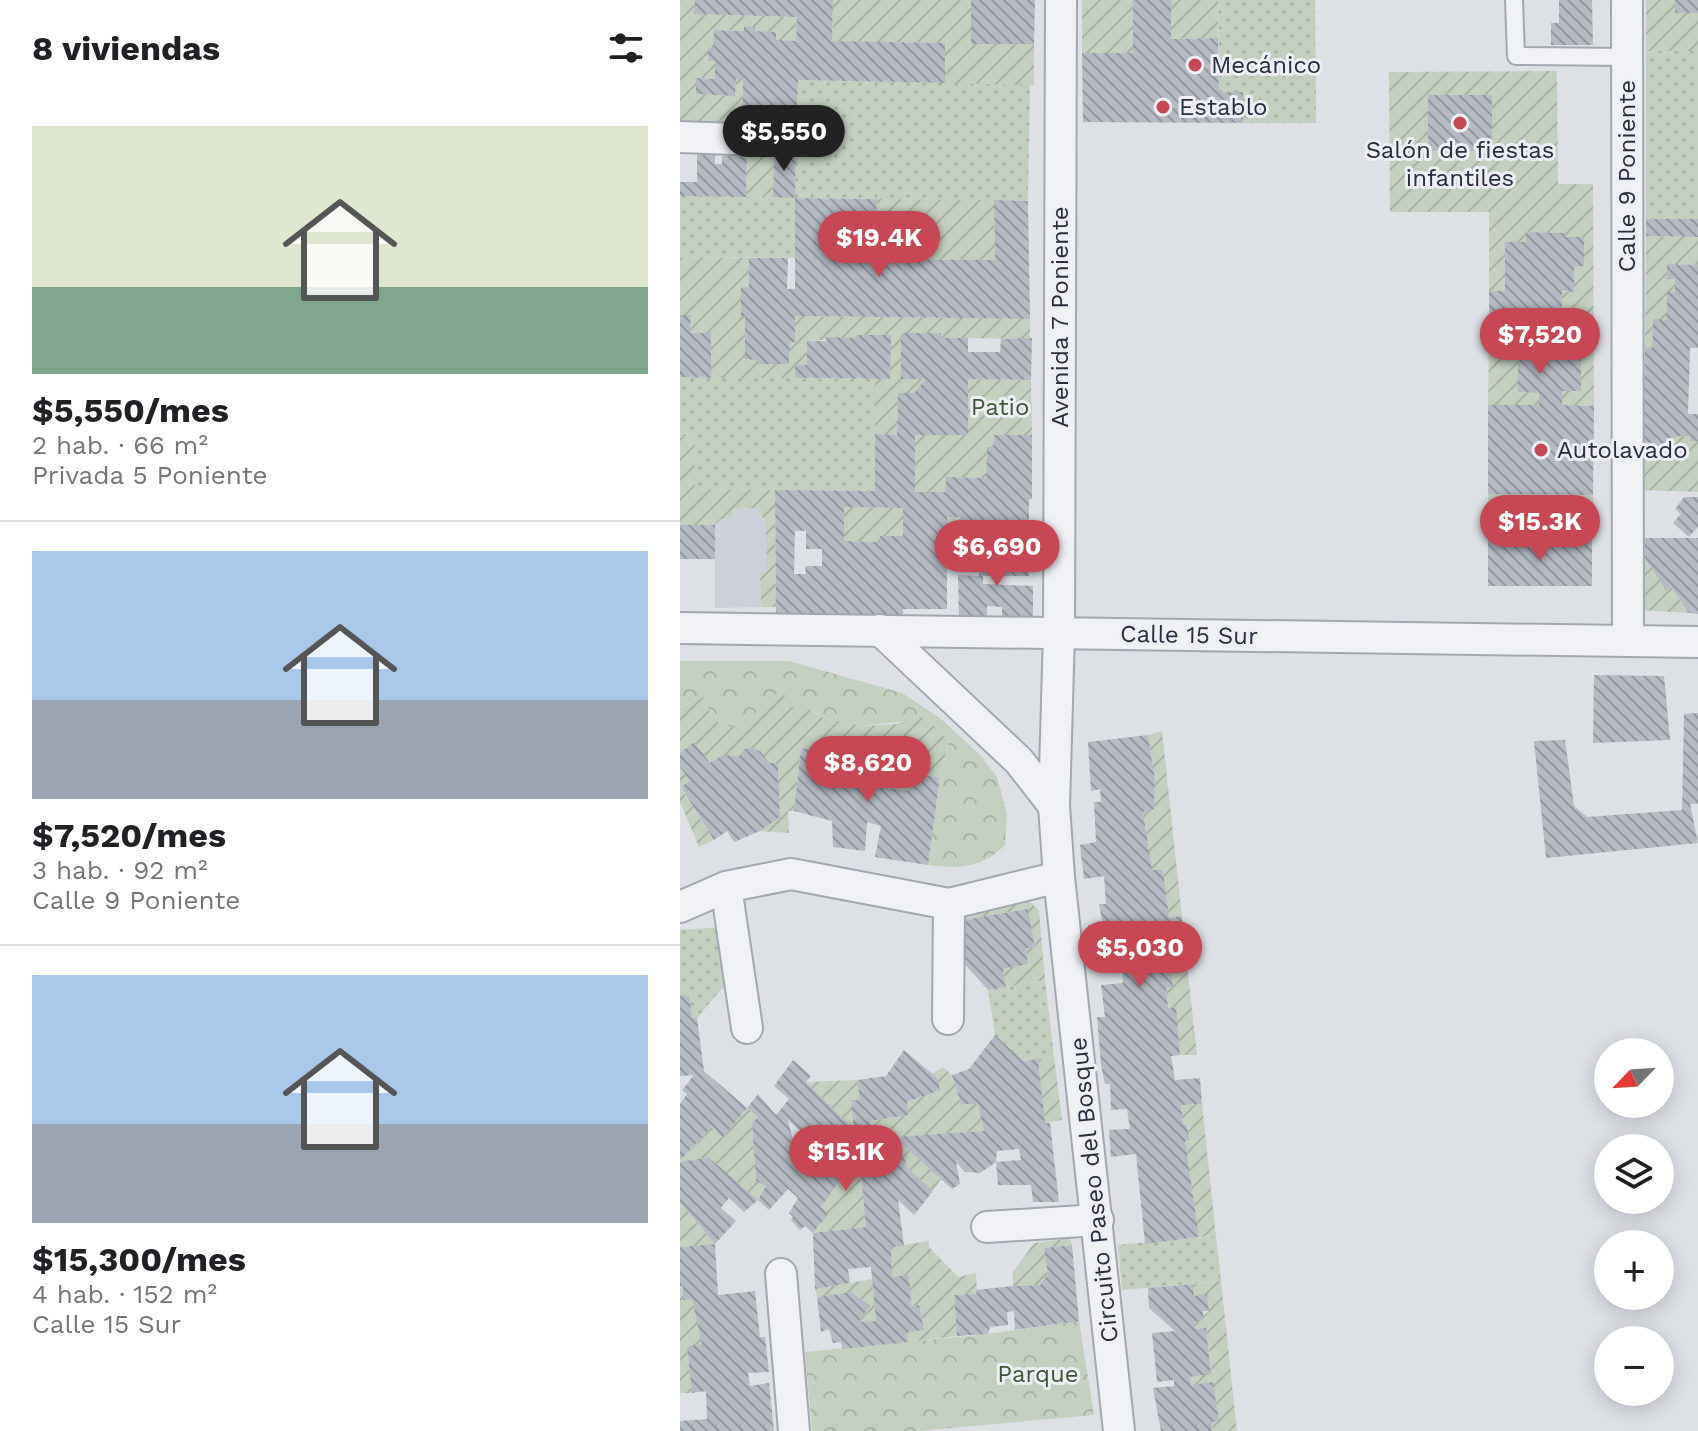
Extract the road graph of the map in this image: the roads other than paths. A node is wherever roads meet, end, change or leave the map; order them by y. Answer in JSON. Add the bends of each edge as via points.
{"nodes":[{"id":1,"x":1061,"y":0,"type":"edge"},
{"id":2,"x":1514,"y":0,"type":"edge"},
{"id":3,"x":1627,"y":0,"type":"edge"},
{"id":4,"x":1627,"y":57,"type":"junction"},
{"id":5,"x":680,"y":137,"type":"edge"},
{"id":6,"x":733,"y":139,"type":"dead end"},
{"id":7,"x":680,"y":628,"type":"edge"},
{"id":8,"x":880,"y":630,"type":"junction"},
{"id":9,"x":1059,"y":633,"type":"junction"},
{"id":10,"x":1628,"y":639,"type":"junction"},
{"id":11,"x":1698,"y":642,"type":"edge"},
{"id":12,"x":1054,"y":806,"type":"junction"},
{"id":13,"x":1059,"y":877,"type":"junction"},
{"id":14,"x":726,"y":887,"type":"junction"},
{"id":15,"x":949,"y":904,"type":"junction"},
{"id":16,"x":680,"y":907,"type":"edge"},
{"id":17,"x":948,"y":1019,"type":"dead end"},
{"id":18,"x":747,"y":1028,"type":"dead end"},
{"id":19,"x":1098,"y":1220,"type":"junction"},
{"id":20,"x":987,"y":1227,"type":"dead end"},
{"id":21,"x":781,"y":1274,"type":"dead end"},
{"id":22,"x":794,"y":1431,"type":"edge"},
{"id":23,"x":1119,"y":1431,"type":"edge"}],
"edges":[{"from":1,"to":9,"type":"street","name":"Avenida 7 Poniente"},
{"from":2,"to":4,"type":"lane","via":[[1516,56]]},
{"from":3,"to":4,"type":"street","name":"Calle 9 Poniente"},
{"from":4,"to":10,"type":"street","name":"Calle 9 Poniente"},
{"from":5,"to":6,"type":"street"},
{"from":7,"to":8,"type":"street","name":"Calle 15 Sur"},
{"from":8,"to":9,"type":"street","name":"Calle 15 Sur"},
{"from":8,"to":12,"type":"street","via":[[1019,761]]},
{"from":9,"to":10,"type":"street","name":"Calle 15 Sur"},
{"from":9,"to":12,"type":"street","name":"Circuito Paseo del Bosque"},
{"from":10,"to":11,"type":"street","name":"Calle 15 Sur"},
{"from":12,"to":13,"type":"street","name":"Circuito Paseo del Bosque"},
{"from":13,"to":15,"type":"street"},
{"from":13,"to":19,"type":"street","name":"Circuito Paseo del Bosque"},
{"from":14,"to":15,"type":"street","via":[[791,874]]},
{"from":14,"to":16,"type":"street"},
{"from":14,"to":18,"type":"street"},
{"from":15,"to":17,"type":"street"},
{"from":19,"to":20,"type":"street"},
{"from":19,"to":23,"type":"street","name":"Circuito Paseo del Bosque"},
{"from":21,"to":22,"type":"street"}]}
